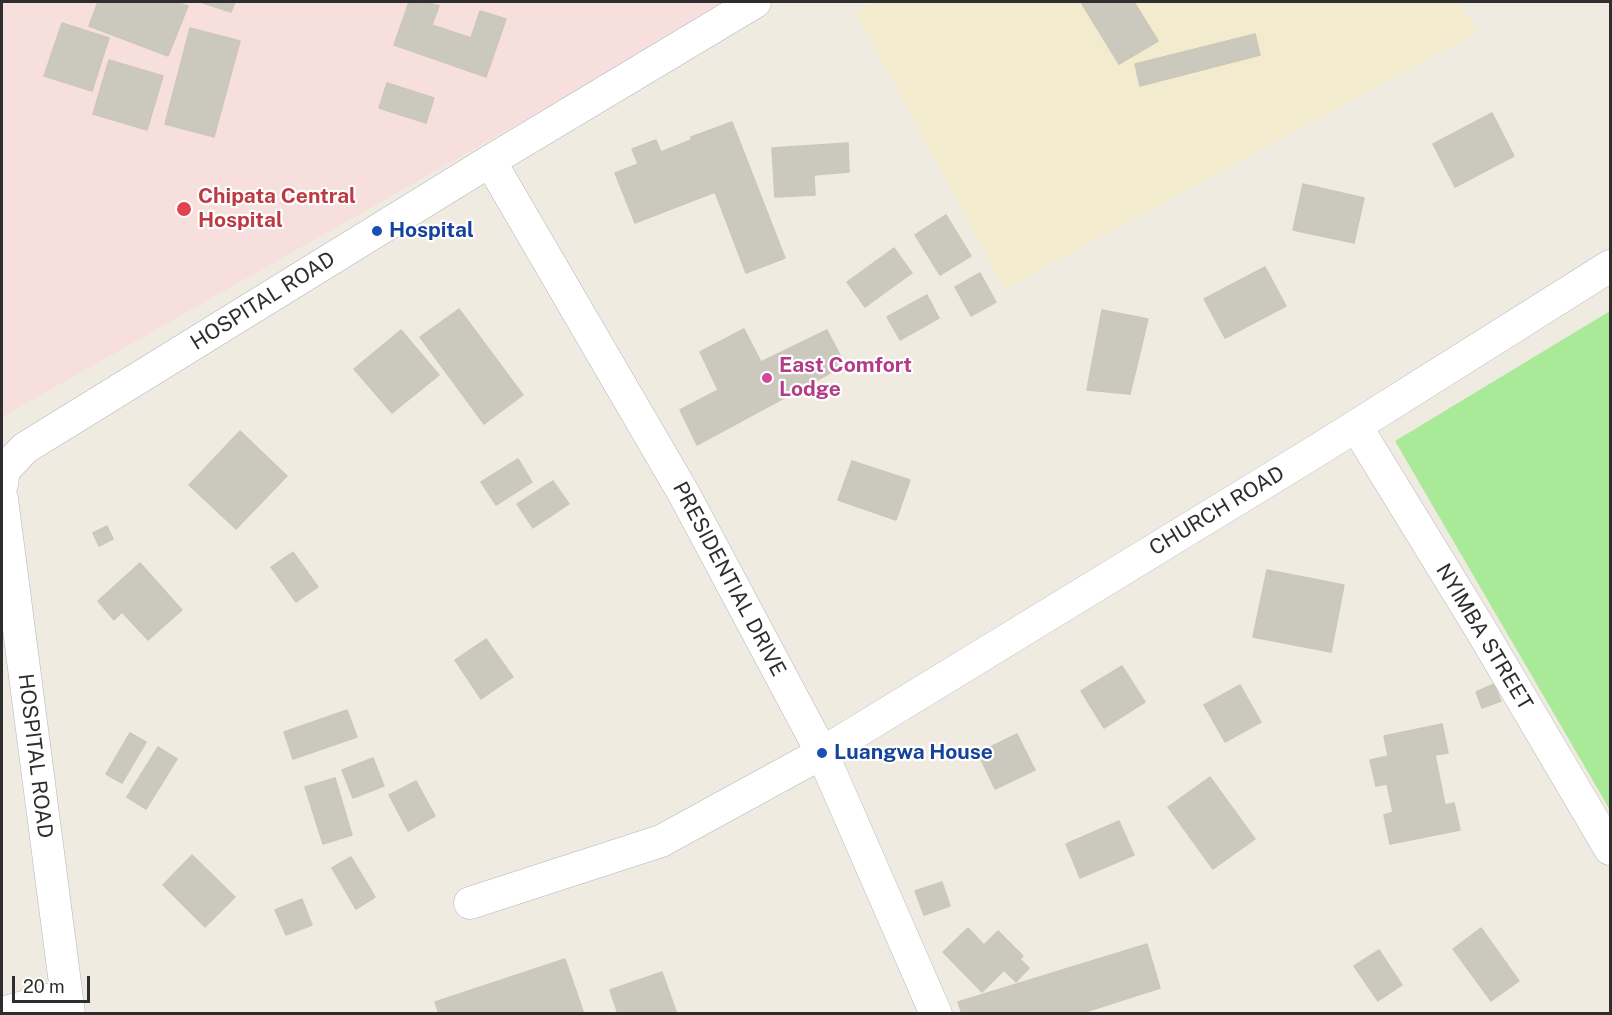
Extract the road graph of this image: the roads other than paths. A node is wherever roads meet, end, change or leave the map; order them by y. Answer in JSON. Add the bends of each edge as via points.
{"nodes":[{"id":1,"x":755,"y":2,"type":"edge"},
{"id":2,"x":490,"y":161,"type":"junction"},
{"id":3,"x":1611,"y":266,"type":"edge"},
{"id":4,"x":1356,"y":426,"type":"junction"},
{"id":5,"x":2,"y":484,"type":"edge"},
{"id":6,"x":2,"y":499,"type":"edge"},
{"id":7,"x":822,"y":753,"type":"junction"},
{"id":8,"x":1611,"y":849,"type":"edge"},
{"id":9,"x":470,"y":903,"type":"dead end"},
{"id":10,"x":68,"y":1004,"type":"edge"},
{"id":11,"x":2,"y":1012,"type":"edge"},
{"id":12,"x":936,"y":1014,"type":"edge"}],
"edges":[{"from":1,"to":2,"type":"street","name":"HOSPITAL ROAD"},
{"from":2,"to":5,"type":"street","name":"HOSPITAL ROAD","via":[[25,448],[4,470]]},
{"from":2,"to":7,"type":"street","name":"PRESIDENTIAL DRIVE","via":[[684,494]]},
{"from":3,"to":4,"type":"street","name":"CHURCH ROAD"},
{"from":4,"to":7,"type":"street","name":"CHURCH ROAD"},
{"from":4,"to":8,"type":"street","name":"NYIMBA STREET"},
{"from":6,"to":10,"type":"street","name":"HOSPITAL ROAD"},
{"from":7,"to":9,"type":"street","name":"CHURCH ROAD","via":[[661,841]]},
{"from":7,"to":12,"type":"street","name":"PRESIDENTIAL DRIVE"},
{"from":10,"to":11,"type":"street"}]}
